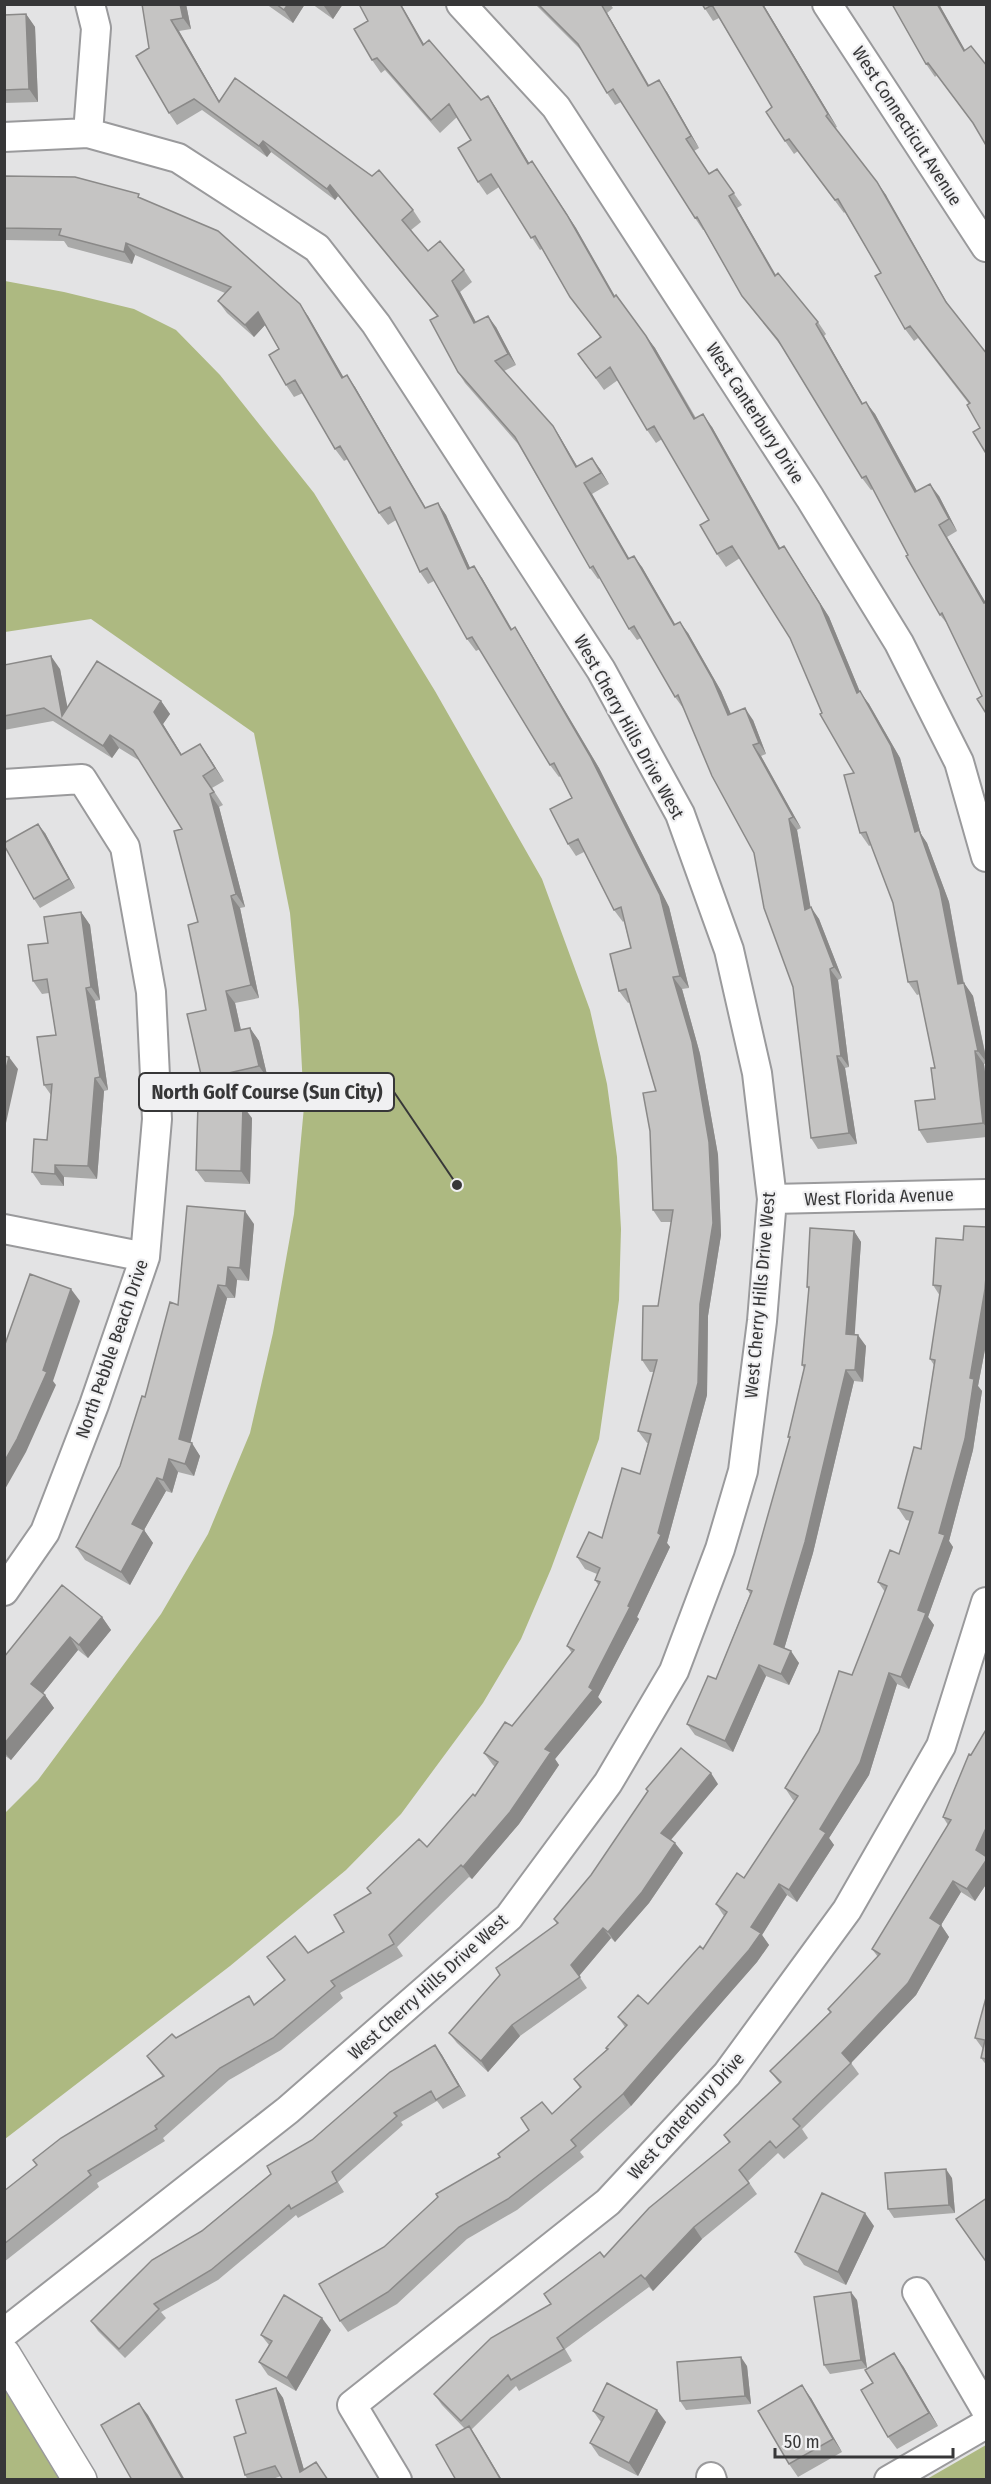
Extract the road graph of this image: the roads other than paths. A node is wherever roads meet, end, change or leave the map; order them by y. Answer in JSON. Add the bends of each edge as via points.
{"nodes":[{"id":1,"x":90,"y":4,"type":"edge"},
{"id":2,"x":461,"y":4,"type":"edge"},
{"id":3,"x":827,"y":4,"type":"edge"},
{"id":4,"x":88,"y":133,"type":"junction"},
{"id":5,"x":4,"y":137,"type":"edge"},
{"id":6,"x":987,"y":247,"type":"edge"},
{"id":7,"x":4,"y":784,"type":"edge"},
{"id":8,"x":987,"y":857,"type":"edge"},
{"id":9,"x":987,"y":1194,"type":"edge"},
{"id":10,"x":772,"y":1199,"type":"junction"},
{"id":11,"x":4,"y":1229,"type":"edge"},
{"id":12,"x":145,"y":1257,"type":"junction"},
{"id":13,"x":4,"y":1591,"type":"edge"},
{"id":14,"x":987,"y":1602,"type":"edge"},
{"id":15,"x":917,"y":2292,"type":"dead end"},
{"id":16,"x":4,"y":2333,"type":"edge"},
{"id":17,"x":4,"y":2355,"type":"edge"},
{"id":18,"x":987,"y":2410,"type":"edge"},
{"id":19,"x":987,"y":2424,"type":"edge"},
{"id":20,"x":80,"y":2480,"type":"edge"},
{"id":21,"x":397,"y":2480,"type":"edge"},
{"id":22,"x":889,"y":2480,"type":"edge"}],
"edges":[{"from":1,"to":4,"type":"street","via":[[96,28]]},
{"from":2,"to":8,"type":"street","name":"West Canterbury Drive","via":[[556,107],[888,623],[959,762]]},
{"from":3,"to":6,"type":"street","name":"West Connecticut Avenue"},
{"from":4,"to":5,"type":"street","name":"West Cherry Hills Drive West"},
{"from":4,"to":10,"type":"street","name":"West Cherry Hills Drive West","via":[[178,158],[317,248],[376,324],[601,670],[680,814],[729,950],[757,1074]]},
{"from":7,"to":12,"type":"street","name":"North Pebble Beach Drive","via":[[82,779],[125,847],[151,992],[157,1119]]},
{"from":9,"to":10,"type":"street","name":"West Florida Avenue"},
{"from":10,"to":16,"type":"street","name":"West Cherry Hills Drive West","via":[[743,1471],[720,1549],[674,1671],[608,1783],[509,1917],[288,2110]]},
{"from":11,"to":12,"type":"street"},
{"from":12,"to":13,"type":"street","name":"North Pebble Beach Drive","via":[[45,1532]]},
{"from":14,"to":21,"type":"street","name":"West Canterbury Drive","via":[[941,1746],[847,1910],[727,2074],[608,2202],[352,2405]]},
{"from":15,"to":18,"type":"street"},
{"from":17,"to":20,"type":"street"},
{"from":19,"to":22,"type":"street"}]}
